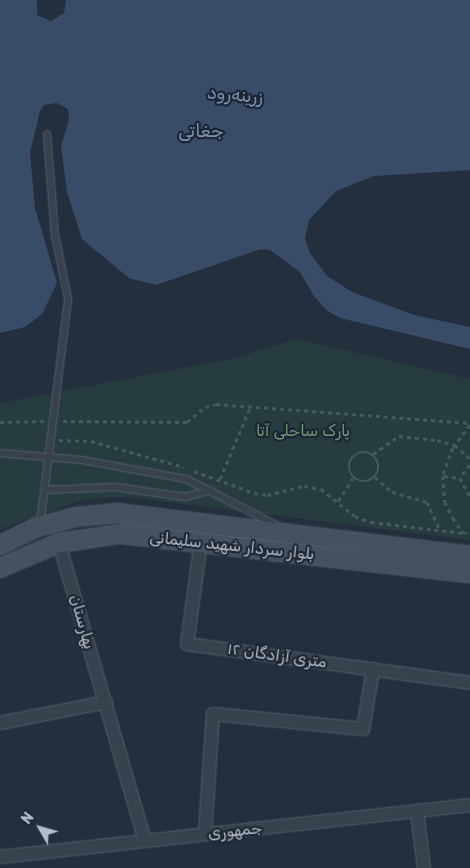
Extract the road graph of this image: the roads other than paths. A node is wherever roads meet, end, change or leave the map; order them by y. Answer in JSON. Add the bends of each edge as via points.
{"nodes":[{"id":1,"x":46,"y":134,"type":"dead end"},
{"id":2,"x":0,"y":453,"type":"edge"},
{"id":3,"x":49,"y":457,"type":"junction"},
{"id":4,"x":45,"y":490,"type":"junction"},
{"id":5,"x":211,"y":490,"type":"junction"},
{"id":6,"x":40,"y":526,"type":"junction"},
{"id":7,"x":292,"y":534,"type":"junction"},
{"id":8,"x":201,"y":541,"type":"junction"},
{"id":9,"x":59,"y":543,"type":"junction"},
{"id":10,"x":0,"y":545,"type":"edge"},
{"id":11,"x":470,"y":556,"type":"edge"},
{"id":12,"x":0,"y":568,"type":"edge"},
{"id":13,"x":470,"y":573,"type":"edge"},
{"id":14,"x":373,"y":669,"type":"junction"},
{"id":15,"x":470,"y":682,"type":"edge"},
{"id":16,"x":106,"y":702,"type":"junction"},
{"id":17,"x":0,"y":722,"type":"edge"},
{"id":18,"x":470,"y":805,"type":"edge"},
{"id":19,"x":417,"y":811,"type":"junction"},
{"id":20,"x":205,"y":834,"type":"junction"},
{"id":21,"x":145,"y":841,"type":"junction"},
{"id":22,"x":0,"y":857,"type":"edge"},
{"id":23,"x":424,"y":868,"type":"edge"}],
"edges":[{"from":1,"to":3,"type":"lane","via":[[55,235],[68,298]]},
{"from":2,"to":3,"type":"lane"},
{"from":3,"to":4,"type":"lane"},
{"from":3,"to":5,"type":"lane","via":[[160,474]]},
{"from":4,"to":5,"type":"lane","via":[[115,486],[185,497]]},
{"from":4,"to":6,"type":"lane"},
{"from":5,"to":7,"type":"lane"},
{"from":6,"to":7,"type":"main road","name":"بلوار سردار شهید سلیمانی","via":[[117,513]]},
{"from":6,"to":10,"type":"main road","name":"بلوار سردار شهید سلیمانی"},
{"from":7,"to":11,"type":"main road","name":"بلوار سردار شهید سلیمانی"},
{"from":8,"to":9,"type":"main road","name":"بلوار سردار شهید سلیمانی","via":[[120,534]]},
{"from":8,"to":13,"type":"main road","name":"بلوار سردار شهید سلیمانی"},
{"from":8,"to":14,"type":"street","name":"۱۲ متری آزادگان","via":[[187,644]]},
{"from":9,"to":12,"type":"main road","name":"بلوار سردار شهید سلیمانی"},
{"from":9,"to":16,"type":"street","name":"بهارستان"},
{"from":14,"to":15,"type":"street","name":"۱۲ متری آزادگان"},
{"from":14,"to":20,"type":"street","via":[[363,729],[213,714]]},
{"from":16,"to":17,"type":"street"},
{"from":16,"to":21,"type":"street","name":"بهارستان"},
{"from":18,"to":19,"type":"street","name":"جمهوری"},
{"from":19,"to":20,"type":"street","name":"جمهوری"},
{"from":19,"to":23,"type":"street"},
{"from":20,"to":21,"type":"street","name":"جمهوری"},
{"from":21,"to":22,"type":"street","name":"جمهوری"}]}
